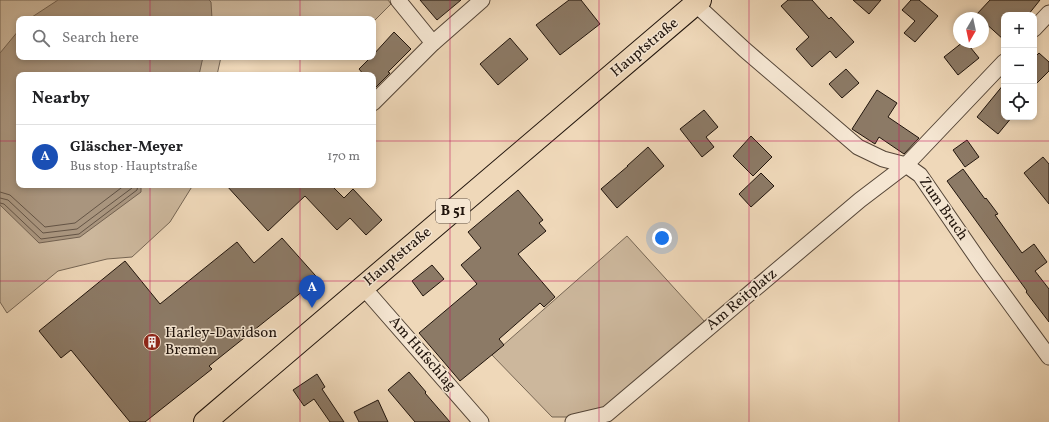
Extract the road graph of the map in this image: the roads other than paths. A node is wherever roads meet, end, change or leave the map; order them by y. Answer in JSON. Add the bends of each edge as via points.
{"nodes":[{"id":1,"x":398,"y":0,"type":"edge"},
{"id":2,"x":482,"y":0,"type":"edge"},
{"id":3,"x":696,"y":2,"type":"edge"},
{"id":4,"x":1049,"y":13,"type":"edge"},
{"id":5,"x":1037,"y":26,"type":"edge"},
{"id":6,"x":433,"y":43,"type":"junction"},
{"id":7,"x":1001,"y":65,"type":"edge"},
{"id":8,"x":376,"y":100,"type":"edge"},
{"id":9,"x":906,"y":165,"type":"junction"},
{"id":10,"x":363,"y":287,"type":"junction"},
{"id":11,"x":1049,"y":357,"type":"edge"},
{"id":12,"x":205,"y":422,"type":"edge"},
{"id":13,"x":481,"y":422,"type":"edge"},
{"id":14,"x":573,"y":422,"type":"edge"}],
"edges":[{"from":1,"to":6,"type":"street"},
{"from":2,"to":6,"type":"street"},
{"from":3,"to":9,"type":"street","name":"Zum Bruch","via":[[745,50],[858,147],[883,159]]},
{"from":3,"to":10,"type":"main road","name":"Hauptstraße","number":"B 51"},
{"from":4,"to":5,"type":"street"},
{"from":6,"to":8,"type":"street"},
{"from":7,"to":9,"type":"street","name":"Am Reitplatz"},
{"from":9,"to":11,"type":"street","name":"Zum Bruch","via":[[920,175],[982,266]]},
{"from":9,"to":14,"type":"street","name":"Am Reitplatz","via":[[860,200],[607,414]]},
{"from":10,"to":12,"type":"main road","name":"Hauptstraße","number":"B 51"},
{"from":10,"to":13,"type":"street","name":"Am Hufschlag"}]}
